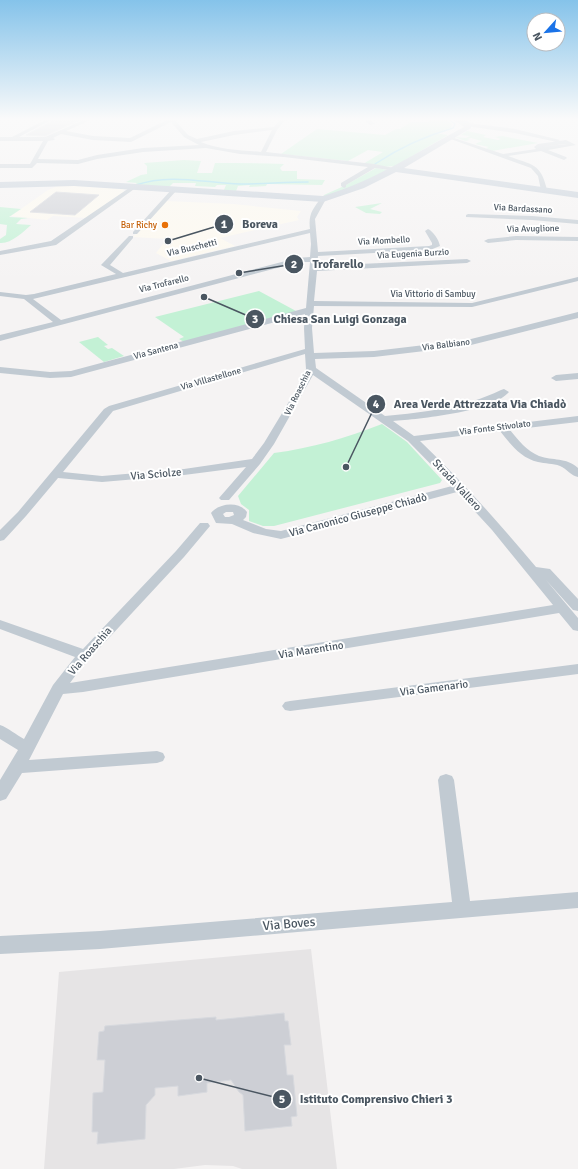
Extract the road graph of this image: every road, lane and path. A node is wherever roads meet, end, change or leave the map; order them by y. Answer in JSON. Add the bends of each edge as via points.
{"nodes":[{"id":1,"x":361,"y":174,"type":"edge"},
{"id":2,"x":387,"y":174,"type":"edge"},
{"id":3,"x":428,"y":174,"type":"edge"},
{"id":4,"x":540,"y":174,"type":"edge"},
{"id":5,"x":0,"y":185,"type":"edge"},
{"id":6,"x":344,"y":186,"type":"dead end"},
{"id":7,"x":134,"y":187,"type":"junction"},
{"id":8,"x":174,"y":190,"type":"junction"},
{"id":9,"x":544,"y":190,"type":"junction"},
{"id":10,"x":578,"y":195,"type":"edge"},
{"id":11,"x":323,"y":199,"type":"junction"},
{"id":12,"x":468,"y":216,"type":"dead end"},
{"id":13,"x":578,"y":222,"type":"edge"},
{"id":14,"x":313,"y":230,"type":"junction"},
{"id":15,"x":428,"y":231,"type":"dead end"},
{"id":16,"x":578,"y":239,"type":"edge"},
{"id":17,"x":488,"y":241,"type":"dead end"},
{"id":18,"x":0,"y":253,"type":"edge"},
{"id":19,"x":314,"y":256,"type":"junction"},
{"id":20,"x":467,"y":261,"type":"dead end"},
{"id":21,"x":312,"y":269,"type":"junction"},
{"id":22,"x":122,"y":275,"type":"junction"},
{"id":23,"x":578,"y":278,"type":"edge"},
{"id":24,"x":0,"y":294,"type":"edge"},
{"id":25,"x":26,"y":297,"type":"junction"},
{"id":26,"x":309,"y":306,"type":"junction"},
{"id":27,"x":578,"y":314,"type":"edge"},
{"id":28,"x":59,"y":322,"type":"junction"},
{"id":29,"x":0,"y":338,"type":"edge"},
{"id":30,"x":310,"y":353,"type":"junction"},
{"id":31,"x":310,"y":369,"type":"junction"},
{"id":32,"x":5,"y":370,"type":"edge"},
{"id":33,"x":578,"y":376,"type":"edge"},
{"id":34,"x":556,"y":378,"type":"dead end"},
{"id":35,"x":504,"y":392,"type":"dead end"},
{"id":36,"x":384,"y":419,"type":"junction"},
{"id":37,"x":578,"y":419,"type":"edge"},
{"id":38,"x":502,"y":427,"type":"junction"},
{"id":39,"x":412,"y":439,"type":"junction"},
{"id":40,"x":256,"y":462,"type":"junction"},
{"id":41,"x":55,"y":474,"type":"junction"},
{"id":42,"x":578,"y":474,"type":"edge"},
{"id":43,"x":459,"y":488,"type":"junction"},
{"id":44,"x":225,"y":512,"type":"junction"},
{"id":45,"x":0,"y":537,"type":"edge"},
{"id":46,"x":572,"y":602,"type":"edge"},
{"id":47,"x":0,"y":624,"type":"edge"},
{"id":48,"x":578,"y":627,"type":"edge"},
{"id":49,"x":85,"y":655,"type":"junction"},
{"id":50,"x":578,"y":669,"type":"edge"},
{"id":51,"x":58,"y":690,"type":"junction"},
{"id":52,"x":290,"y":706,"type":"dead end"},
{"id":53,"x":0,"y":731,"type":"edge"},
{"id":54,"x":27,"y":747,"type":"junction"},
{"id":55,"x":157,"y":756,"type":"dead end"},
{"id":56,"x":17,"y":768,"type":"junction"},
{"id":57,"x":446,"y":780,"type":"dead end"},
{"id":58,"x":0,"y":794,"type":"edge"},
{"id":59,"x":578,"y":900,"type":"edge"},
{"id":60,"x":462,"y":909,"type":"junction"},
{"id":61,"x":0,"y":945,"type":"edge"}],
"edges":[{"from":1,"to":6,"type":"street","via":[[343,184]]},
{"from":2,"to":11,"type":"street","via":[[360,187]]},
{"from":3,"to":9,"type":"street"},
{"from":4,"to":9,"type":"street"},
{"from":5,"to":7,"type":"street","via":[[66,183]]},
{"from":7,"to":8,"type":"street"},
{"from":7,"to":18,"type":"street","via":[[53,243]]},
{"from":8,"to":11,"type":"street"},
{"from":8,"to":22,"type":"street","via":[[105,265]]},
{"from":9,"to":10,"type":"street"},
{"from":11,"to":14,"type":"street","name":"Via Roaschia","via":[[313,215]]},
{"from":12,"to":13,"type":"street","name":"Via Bardassano"},
{"from":14,"to":19,"type":"street","name":"Via Roaschia"},
{"from":14,"to":22,"type":"street","name":"Via Buschetti"},
{"from":15,"to":19,"type":"street","name":"Via Mombello","via":[[436,243],[436,246],[430,248]]},
{"from":16,"to":17,"type":"street","name":"Via Avuglione","via":[[516,238]]},
{"from":19,"to":21,"type":"street","name":"Via Roaschia"},
{"from":19,"to":28,"type":"street","name":"Via Trofarello"},
{"from":20,"to":21,"type":"street","name":"Via Eugenia Burzio"},
{"from":21,"to":26,"type":"street","name":"Via Roaschia"},
{"from":22,"to":25,"type":"street","name":"Via Buschetti"},
{"from":23,"to":26,"type":"street","name":"Via Vittorio di Sambuy","via":[[472,305]]},
{"from":24,"to":25,"type":"street"},
{"from":25,"to":28,"type":"street"},
{"from":26,"to":30,"type":"street","name":"Via Roaschia"},
{"from":26,"to":32,"type":"street","name":"Via Santena","via":[[71,374],[50,375]]},
{"from":27,"to":30,"type":"street","name":"Via Balbiano","via":[[468,343],[374,354]]},
{"from":28,"to":29,"type":"street"},
{"from":30,"to":31,"type":"street","name":"Via Roaschia"},
{"from":30,"to":41,"type":"street","name":"Via Villastellone","via":[[110,410]]},
{"from":31,"to":36,"type":"street","name":"Strada Vallero"},
{"from":31,"to":40,"type":"street","name":"Via Roaschia","via":[[280,427]]},
{"from":33,"to":34,"type":"street"},
{"from":35,"to":36,"type":"street","via":[[482,404],[457,410]]},
{"from":36,"to":39,"type":"street","name":"Strada Vallero"},
{"from":37,"to":38,"type":"street","name":"Via Fonte Stivolato"},
{"from":38,"to":39,"type":"street","name":"Via Fonte Stivolato"},
{"from":38,"to":42,"type":"street","via":[[528,455],[563,462]]},
{"from":39,"to":43,"type":"street","name":"Strada Vallero"},
{"from":40,"to":41,"type":"street","name":"Via Sciolze","via":[[184,472],[102,479]]},
{"from":40,"to":44,"type":"street","name":"Via Roaschia"},
{"from":41,"to":45,"type":"street","name":"Via Villastellone"},
{"from":43,"to":44,"type":"street","name":"Via Canonico Giuseppe Chiadò","via":[[274,535],[243,526]]},
{"from":43,"to":46,"type":"street","name":"Strada Vallero","via":[[534,571],[549,575]]},
{"from":44,"to":49,"type":"street","name":"Via Roaschia","via":[[204,526]]},
{"from":46,"to":48,"type":"street"},
{"from":46,"to":51,"type":"street","name":"Via Marentino"},
{"from":47,"to":49,"type":"street"},
{"from":49,"to":51,"type":"street","name":"Via Roaschia"},
{"from":50,"to":52,"type":"street","name":"Via Gamenario"},
{"from":51,"to":54,"type":"street","name":"Via Roaschia"},
{"from":53,"to":54,"type":"street","via":[[10,740]]},
{"from":54,"to":56,"type":"street","name":"Via Roaschia"},
{"from":55,"to":56,"type":"street"},
{"from":56,"to":58,"type":"street","name":"Via Roaschia"},
{"from":57,"to":60,"type":"street"},
{"from":59,"to":60,"type":"street","name":"Via Boves"},
{"from":60,"to":61,"type":"street","name":"Via Boves","via":[[100,940]]}]}
